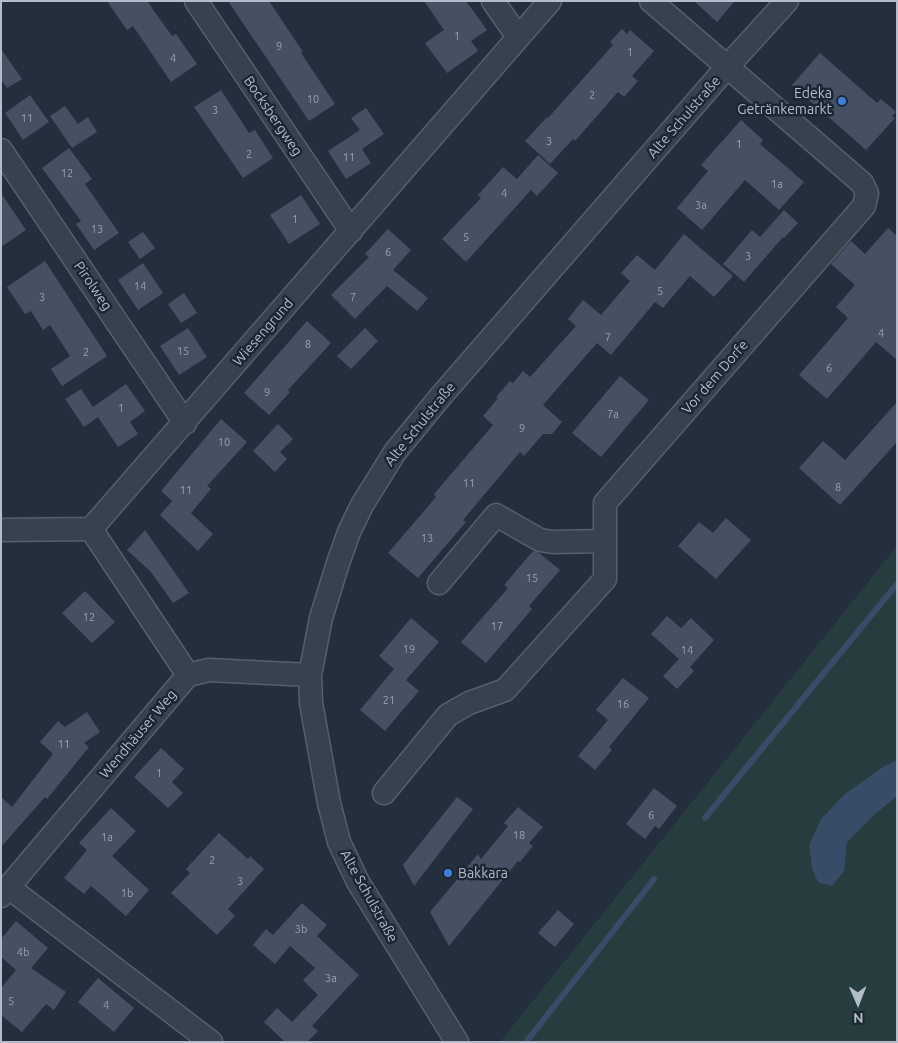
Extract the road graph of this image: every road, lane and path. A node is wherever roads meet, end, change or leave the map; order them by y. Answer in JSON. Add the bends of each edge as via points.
{"nodes":[{"id":1,"x":196,"y":1,"type":"edge"},
{"id":2,"x":493,"y":1,"type":"edge"},
{"id":3,"x":550,"y":1,"type":"edge"},
{"id":4,"x":651,"y":1,"type":"edge"},
{"id":5,"x":787,"y":1,"type":"edge"},
{"id":6,"x":518,"y":37,"type":"junction"},
{"id":7,"x":726,"y":68,"type":"junction"},
{"id":8,"x":1,"y":150,"type":"edge"},
{"id":9,"x":350,"y":231,"type":"junction"},
{"id":10,"x":185,"y":423,"type":"junction"},
{"id":11,"x":91,"y":529,"type":"junction"},
{"id":12,"x":1,"y":530,"type":"edge"},
{"id":13,"x":605,"y":541,"type":"junction"},
{"id":14,"x":439,"y":583,"type":"dead end"},
{"id":15,"x":188,"y":675,"type":"junction"},
{"id":16,"x":310,"y":675,"type":"junction"},
{"id":17,"x":384,"y":793,"type":"dead end"},
{"id":18,"x":5,"y":892,"type":"edge"},
{"id":19,"x":211,"y":1042,"type":"edge"},
{"id":20,"x":457,"y":1042,"type":"edge"}],
"edges":[{"from":1,"to":9,"type":"street","name":"Bocksbergweg"},
{"from":2,"to":6,"type":"street"},
{"from":3,"to":6,"type":"street","name":"Wiesengrund"},
{"from":4,"to":7,"type":"street"},
{"from":5,"to":7,"type":"street","name":"Alte Schulstraße"},
{"from":6,"to":9,"type":"street","name":"Wiesengrund"},
{"from":7,"to":13,"type":"street","name":"Vor dem Dorfe","via":[[862,183],[867,193],[864,206],[605,503]]},
{"from":7,"to":16,"type":"street","name":"Alte Schulstraße","via":[[395,452],[349,532],[321,618]]},
{"from":8,"to":10,"type":"street","name":"Pirolweg"},
{"from":9,"to":10,"type":"street","name":"Wiesengrund"},
{"from":10,"to":11,"type":"street","name":"Wiesengrund"},
{"from":11,"to":12,"type":"street"},
{"from":11,"to":15,"type":"street"},
{"from":13,"to":14,"type":"street","via":[[540,540],[496,515]]},
{"from":13,"to":17,"type":"street","name":"Vor dem Dorfe","via":[[605,579],[505,690],[469,703],[448,715]]},
{"from":15,"to":16,"type":"street","via":[[209,670]]},
{"from":15,"to":18,"type":"street","name":"Wendhäuser Weg"},
{"from":16,"to":20,"type":"street","name":"Alte Schulstraße","via":[[320,757],[339,842],[358,882]]},
{"from":18,"to":19,"type":"street","name":"Wendhäuser Weg"}]}
